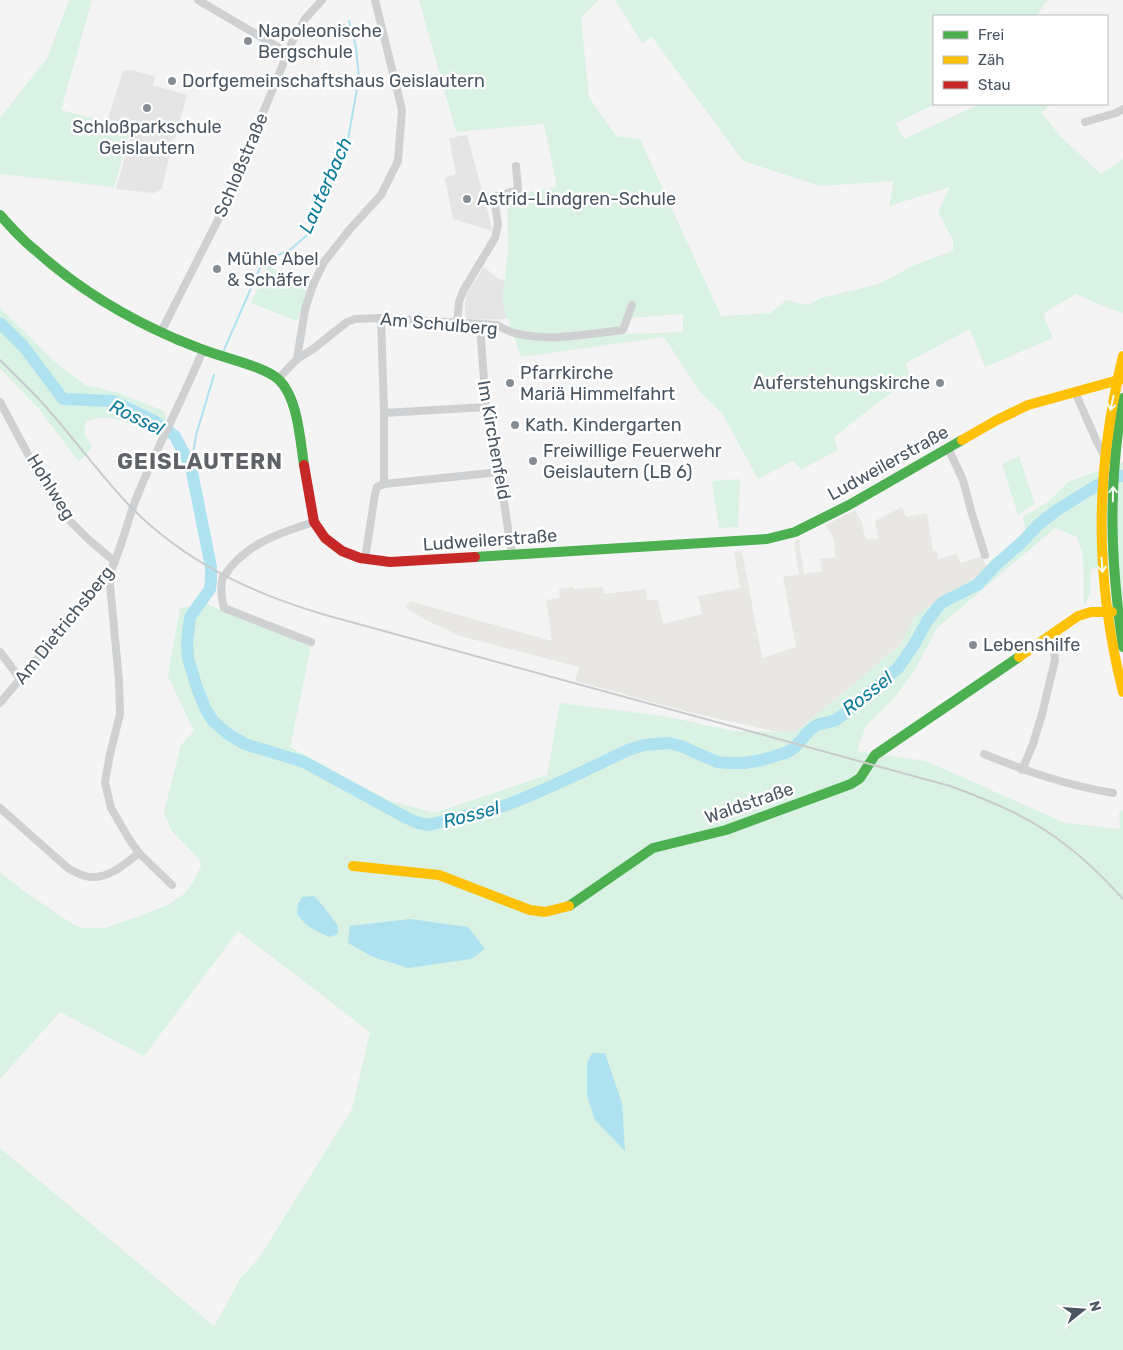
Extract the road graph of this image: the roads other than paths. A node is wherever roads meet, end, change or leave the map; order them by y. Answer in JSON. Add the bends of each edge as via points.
{"nodes":[{"id":1,"x":198,"y":0,"type":"edge"},
{"id":2,"x":322,"y":0,"type":"edge"},
{"id":3,"x":375,"y":0,"type":"edge"},
{"id":4,"x":288,"y":53,"type":"junction"},
{"id":5,"x":1123,"y":109,"type":"edge"},
{"id":6,"x":1085,"y":122,"type":"dead end"},
{"id":7,"x":516,"y":166,"type":"dead end"},
{"id":8,"x":0,"y":215,"type":"edge"},
{"id":9,"x":632,"y":306,"type":"dead end"},
{"id":10,"x":381,"y":318,"type":"junction"},
{"id":11,"x":457,"y":324,"type":"junction"},
{"id":12,"x":480,"y":325,"type":"junction"},
{"id":13,"x":161,"y":332,"type":"junction"},
{"id":14,"x":203,"y":350,"type":"junction"},
{"id":15,"x":1123,"y":356,"type":"edge"},
{"id":16,"x":298,"y":359,"type":"junction"},
{"id":17,"x":278,"y":379,"type":"junction"},
{"id":18,"x":1123,"y":379,"type":"edge"},
{"id":19,"x":1075,"y":392,"type":"junction"},
{"id":20,"x":1123,"y":398,"type":"edge"},
{"id":21,"x":0,"y":402,"type":"edge"},
{"id":22,"x":486,"y":406,"type":"junction"},
{"id":23,"x":384,"y":413,"type":"junction"},
{"id":24,"x":948,"y":448,"type":"junction"},
{"id":25,"x":1109,"y":464,"type":"dead end"},
{"id":26,"x":500,"y":472,"type":"junction"},
{"id":27,"x":384,"y":484,"type":"junction"},
{"id":28,"x":314,"y":522,"type":"junction"},
{"id":29,"x":512,"y":555,"type":"junction"},
{"id":30,"x":985,"y":555,"type":"dead end"},
{"id":31,"x":365,"y":559,"type":"junction"},
{"id":32,"x":115,"y":562,"type":"junction"},
{"id":33,"x":109,"y":574,"type":"junction"},
{"id":34,"x":1123,"y":614,"type":"edge"},
{"id":35,"x":1052,"y":633,"type":"junction"},
{"id":36,"x":311,"y":642,"type":"dead end"},
{"id":37,"x":1123,"y":646,"type":"edge"},
{"id":38,"x":0,"y":652,"type":"edge"},
{"id":39,"x":20,"y":680,"type":"junction"},
{"id":40,"x":1123,"y":692,"type":"edge"},
{"id":41,"x":0,"y":704,"type":"edge"},
{"id":42,"x":984,"y":754,"type":"dead end"},
{"id":43,"x":1022,"y":770,"type":"junction"},
{"id":44,"x":1113,"y":793,"type":"dead end"},
{"id":45,"x":0,"y":808,"type":"edge"},
{"id":46,"x":139,"y":853,"type":"junction"},
{"id":47,"x":353,"y":866,"type":"dead end"},
{"id":48,"x":172,"y":885,"type":"dead end"}],
"edges":[{"from":1,"to":4,"type":"street"},
{"from":2,"to":4,"type":"street","name":"Schloßstraße","via":[[305,19]]},
{"from":3,"to":16,"type":"street","via":[[402,110],[398,162],[381,195],[324,262],[304,309]]},
{"from":4,"to":13,"type":"street","name":"Schloßstraße","via":[[225,206]]},
{"from":5,"to":6,"type":"street"},
{"from":7,"to":11,"type":"street","via":[[518,190],[494,197],[498,224],[495,238],[463,291]]},
{"from":8,"to":13,"type":"main road","name":"Ludweilerstraße","via":[[34,250],[69,278],[107,304]]},
{"from":9,"to":12,"type":"street","name":"Am Schulberg","via":[[623,330],[536,337],[511,332],[497,325]]},
{"from":10,"to":11,"type":"street","name":"Am Schulberg"},
{"from":10,"to":16,"type":"street","name":"Am Schulberg","via":[[347,322]]},
{"from":10,"to":23,"type":"street"},
{"from":11,"to":12,"type":"street","name":"Am Schulberg"},
{"from":12,"to":22,"type":"street","name":"Im Kirchenfeld"},
{"from":13,"to":14,"type":"main road","name":"Ludweilerstraße"},
{"from":14,"to":17,"type":"main road","name":"Ludweilerstraße","via":[[263,370]]},
{"from":14,"to":32,"type":"street","name":"Am Dietrichsberg","via":[[137,496]]},
{"from":15,"to":40,"type":"main road","one_way":true,"via":[[1109,420],[1100,516],[1108,623]]},
{"from":16,"to":17,"type":"street","name":"Am Schulberg"},
{"from":17,"to":28,"type":"main road","name":"Ludweilerstraße","via":[[289,392],[295,410]]},
{"from":18,"to":19,"type":"main road","name":"Ludweilerstraße"},
{"from":19,"to":24,"type":"main road","name":"Ludweilerstraße","via":[[1028,405]]},
{"from":19,"to":25,"type":"street"},
{"from":37,"to":20,"type":"main road","one_way":true,"via":[[1114,584],[1112,534],[1113,461]]},
{"from":21,"to":32,"type":"street","name":"Hohlweg","via":[[66,517]]},
{"from":22,"to":23,"type":"street"},
{"from":22,"to":26,"type":"street","name":"Im Kirchenfeld"},
{"from":23,"to":27,"type":"street"},
{"from":24,"to":29,"type":"main road","name":"Ludweilerstraße","via":[[822,519],[778,537]]},
{"from":24,"to":30,"type":"street","via":[[963,480]]},
{"from":26,"to":27,"type":"street"},
{"from":26,"to":29,"type":"street","name":"Im Kirchenfeld"},
{"from":27,"to":31,"type":"street","via":[[377,487],[375,494]]},
{"from":28,"to":31,"type":"main road","name":"Ludweilerstraße","via":[[324,537],[337,547],[352,557]]},
{"from":28,"to":36,"type":"street","via":[[253,546],[229,568],[221,585],[224,608]]},
{"from":29,"to":31,"type":"main road","name":"Ludweilerstraße","via":[[401,562]]},
{"from":32,"to":33,"type":"street","name":"Am Dietrichsberg"},
{"from":33,"to":39,"type":"street","name":"Am Dietrichsberg"},
{"from":33,"to":46,"type":"street","via":[[120,714],[105,782],[111,808]]},
{"from":34,"to":35,"type":"main road","name":"Waldstraße","via":[[1091,612],[1078,616]]},
{"from":35,"to":43,"type":"street","via":[[1055,660],[1033,744]]},
{"from":35,"to":47,"type":"main road","name":"Waldstraße","via":[[875,755],[860,778],[851,784],[726,830],[653,848],[569,906],[545,912],[530,910],[439,875]]},
{"from":38,"to":39,"type":"street"},
{"from":39,"to":41,"type":"street","name":"Am Dietrichsberg"},
{"from":42,"to":43,"type":"street"},
{"from":43,"to":44,"type":"street"},
{"from":45,"to":46,"type":"street","via":[[69,869],[80,874],[90,877],[104,875]]},
{"from":46,"to":48,"type":"street"}]}
